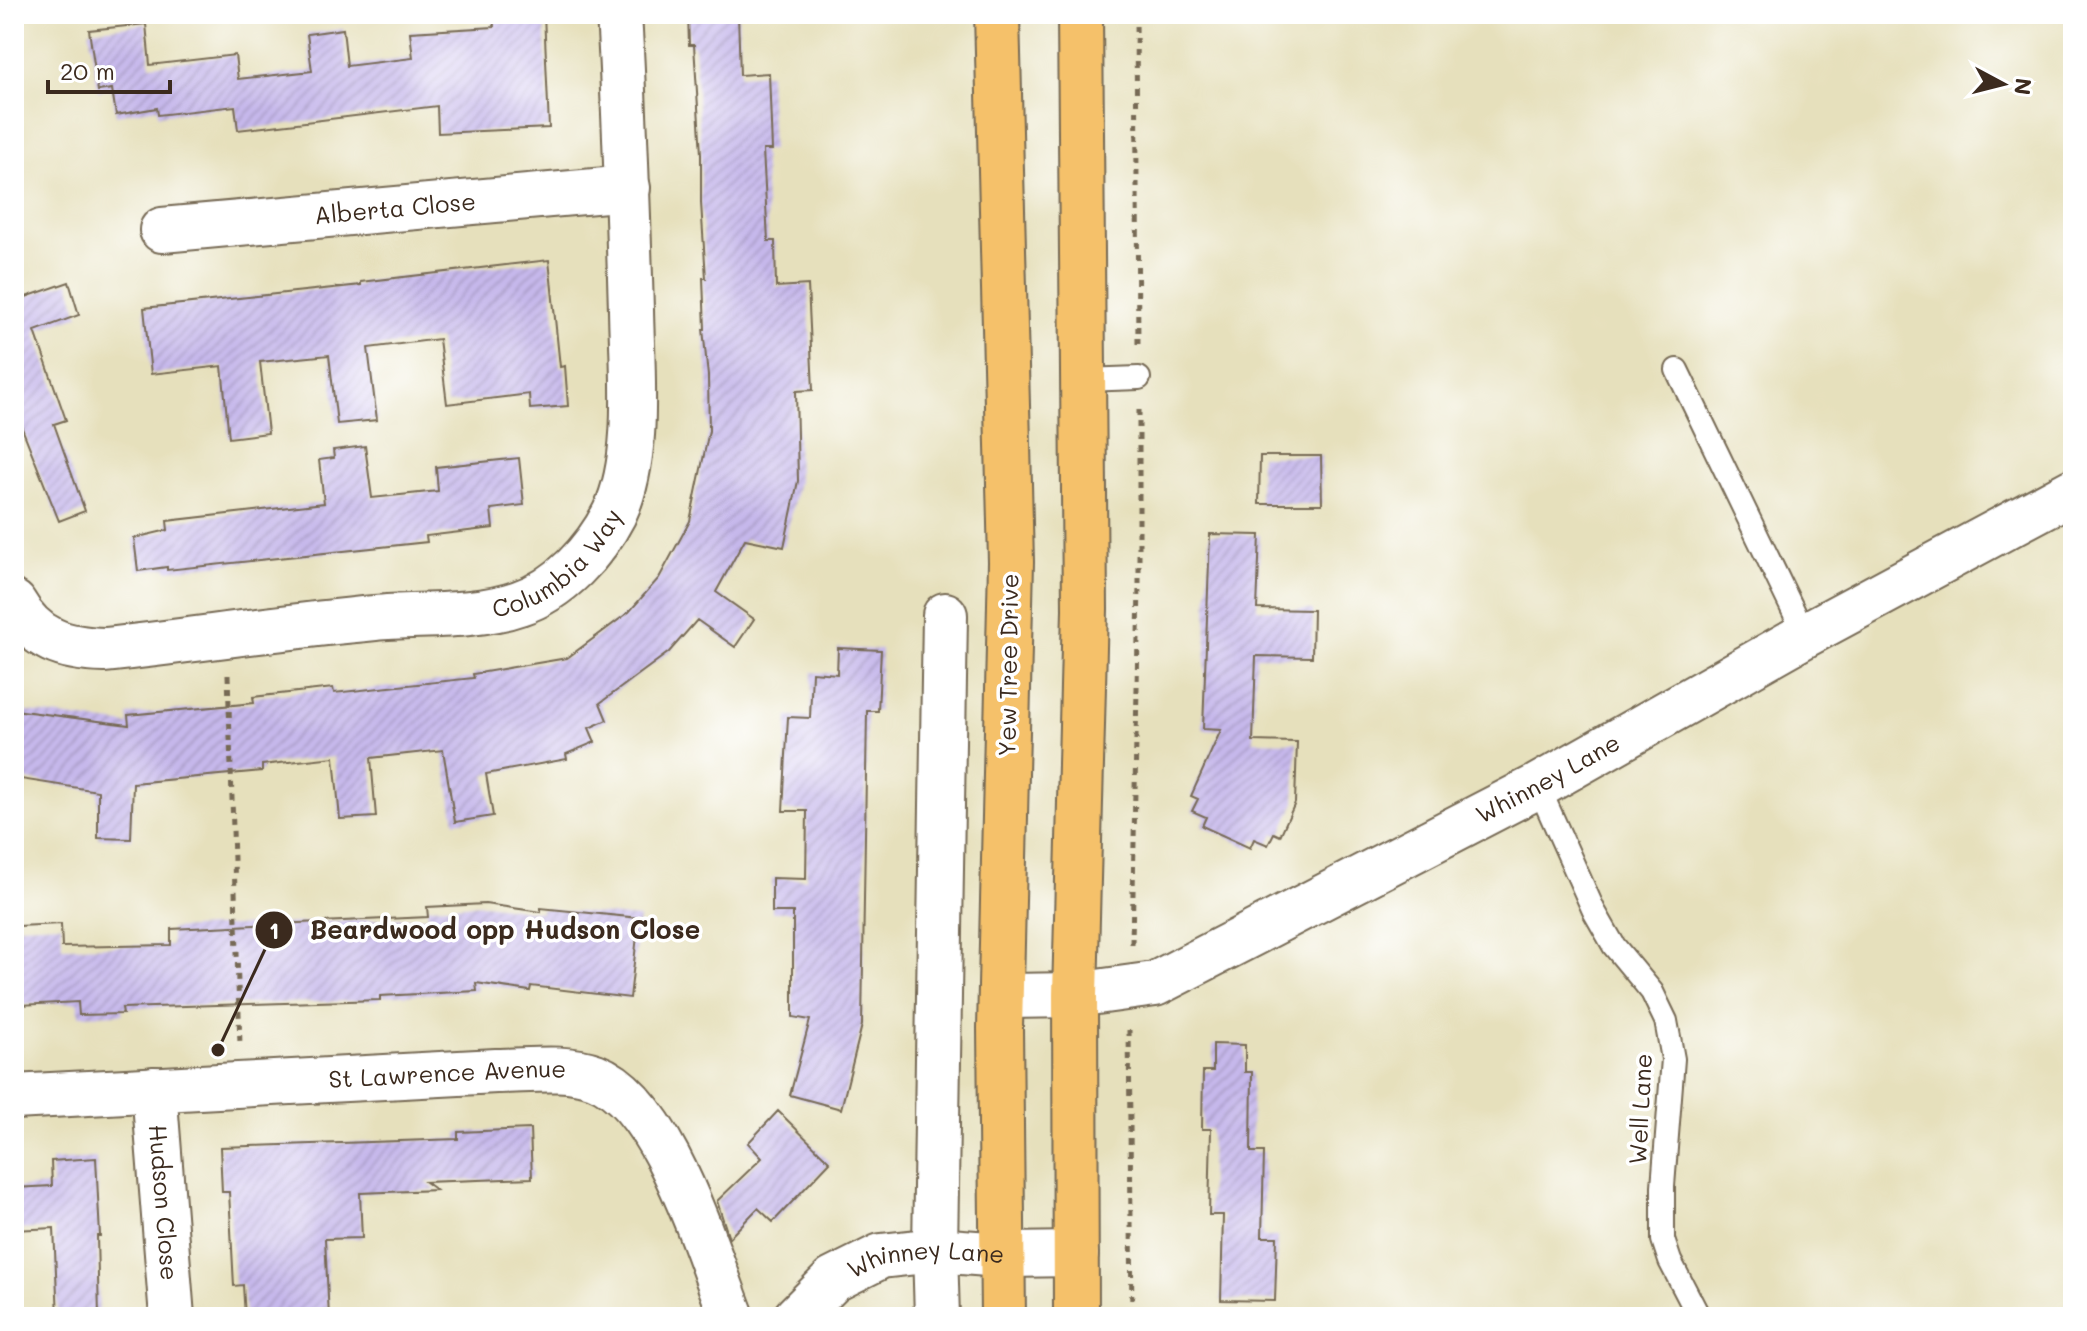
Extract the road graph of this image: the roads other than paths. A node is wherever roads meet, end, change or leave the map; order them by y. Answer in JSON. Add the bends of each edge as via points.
{"nodes":[{"id":1,"x":619,"y":14,"type":"edge"},
{"id":2,"x":997,"y":14,"type":"edge"},
{"id":3,"x":1080,"y":14,"type":"edge"},
{"id":4,"x":628,"y":188,"type":"junction"},
{"id":5,"x":162,"y":230,"type":"dead end"},
{"id":6,"x":1677,"y":370,"type":"dead end"},
{"id":7,"x":1139,"y":378,"type":"road end"},
{"id":8,"x":1084,"y":380,"type":"junction"},
{"id":9,"x":2073,"y":491,"type":"edge"},
{"id":10,"x":14,"y":603,"type":"edge"},
{"id":11,"x":945,"y":615,"type":"dead end"},
{"id":12,"x":1805,"y":635,"type":"junction"},
{"id":13,"x":1538,"y":786,"type":"junction"},
{"id":14,"x":1075,"y":995,"type":"junction"},
{"id":15,"x":1001,"y":996,"type":"junction"},
{"id":16,"x":154,"y":1089,"type":"junction"},
{"id":17,"x":14,"y":1097,"type":"edge"},
{"id":18,"x":935,"y":1250,"type":"junction"},
{"id":19,"x":1076,"y":1254,"type":"junction"},
{"id":20,"x":1002,"y":1255,"type":"junction"},
{"id":21,"x":172,"y":1317,"type":"edge"},
{"id":22,"x":732,"y":1317,"type":"edge"},
{"id":23,"x":796,"y":1317,"type":"edge"},
{"id":24,"x":937,"y":1317,"type":"edge"},
{"id":25,"x":1003,"y":1317,"type":"edge"},
{"id":26,"x":1076,"y":1317,"type":"edge"},
{"id":27,"x":1699,"y":1317,"type":"edge"}],
"edges":[{"from":1,"to":4,"type":"street","name":"Columbia Way"},
{"from":2,"to":15,"type":"highway","name":"Yew Tree Drive","via":[[1011,562]]},
{"from":3,"to":8,"type":"highway"},
{"from":4,"to":5,"type":"street","name":"Alberta Close"},
{"from":4,"to":10,"type":"street","name":"Columbia Way","via":[[630,443],[614,513],[565,577],[520,603],[493,610],[373,618],[105,650],[61,646],[22,617]]},
{"from":6,"to":12,"type":"lane"},
{"from":7,"to":8,"type":"lane"},
{"from":8,"to":14,"type":"highway","via":[[1085,609]]},
{"from":9,"to":12,"type":"street","name":"Whinney Lane"},
{"from":11,"to":18,"type":"street"},
{"from":12,"to":13,"type":"street","name":"Whinney Lane"},
{"from":13,"to":14,"type":"street","name":"Whinney Lane","via":[[1155,984]]},
{"from":13,"to":27,"type":"lane","name":"Well Lane","via":[[1594,911],[1614,946],[1652,992],[1666,1021],[1673,1059],[1663,1240]]},
{"from":14,"to":15,"type":"street","name":"Whinney Lane"},
{"from":14,"to":19,"type":"highway"},
{"from":15,"to":20,"type":"highway","name":"Yew Tree Drive"},
{"from":16,"to":17,"type":"street","name":"St Lawrence Avenue"},
{"from":16,"to":21,"type":"street","name":"Hudson Close"},
{"from":16,"to":22,"type":"street","name":"St Lawrence Avenue","via":[[496,1071],[594,1076],[617,1088],[647,1120],[670,1159]]},
{"from":18,"to":20,"type":"street","name":"Whinney Lane"},
{"from":18,"to":23,"type":"street","name":"Whinney Lane","via":[[881,1256],[833,1280]]},
{"from":18,"to":24,"type":"street"},
{"from":19,"to":20,"type":"street","name":"Whinney Lane"},
{"from":19,"to":26,"type":"highway"},
{"from":20,"to":25,"type":"highway","name":"Yew Tree Drive"}]}
